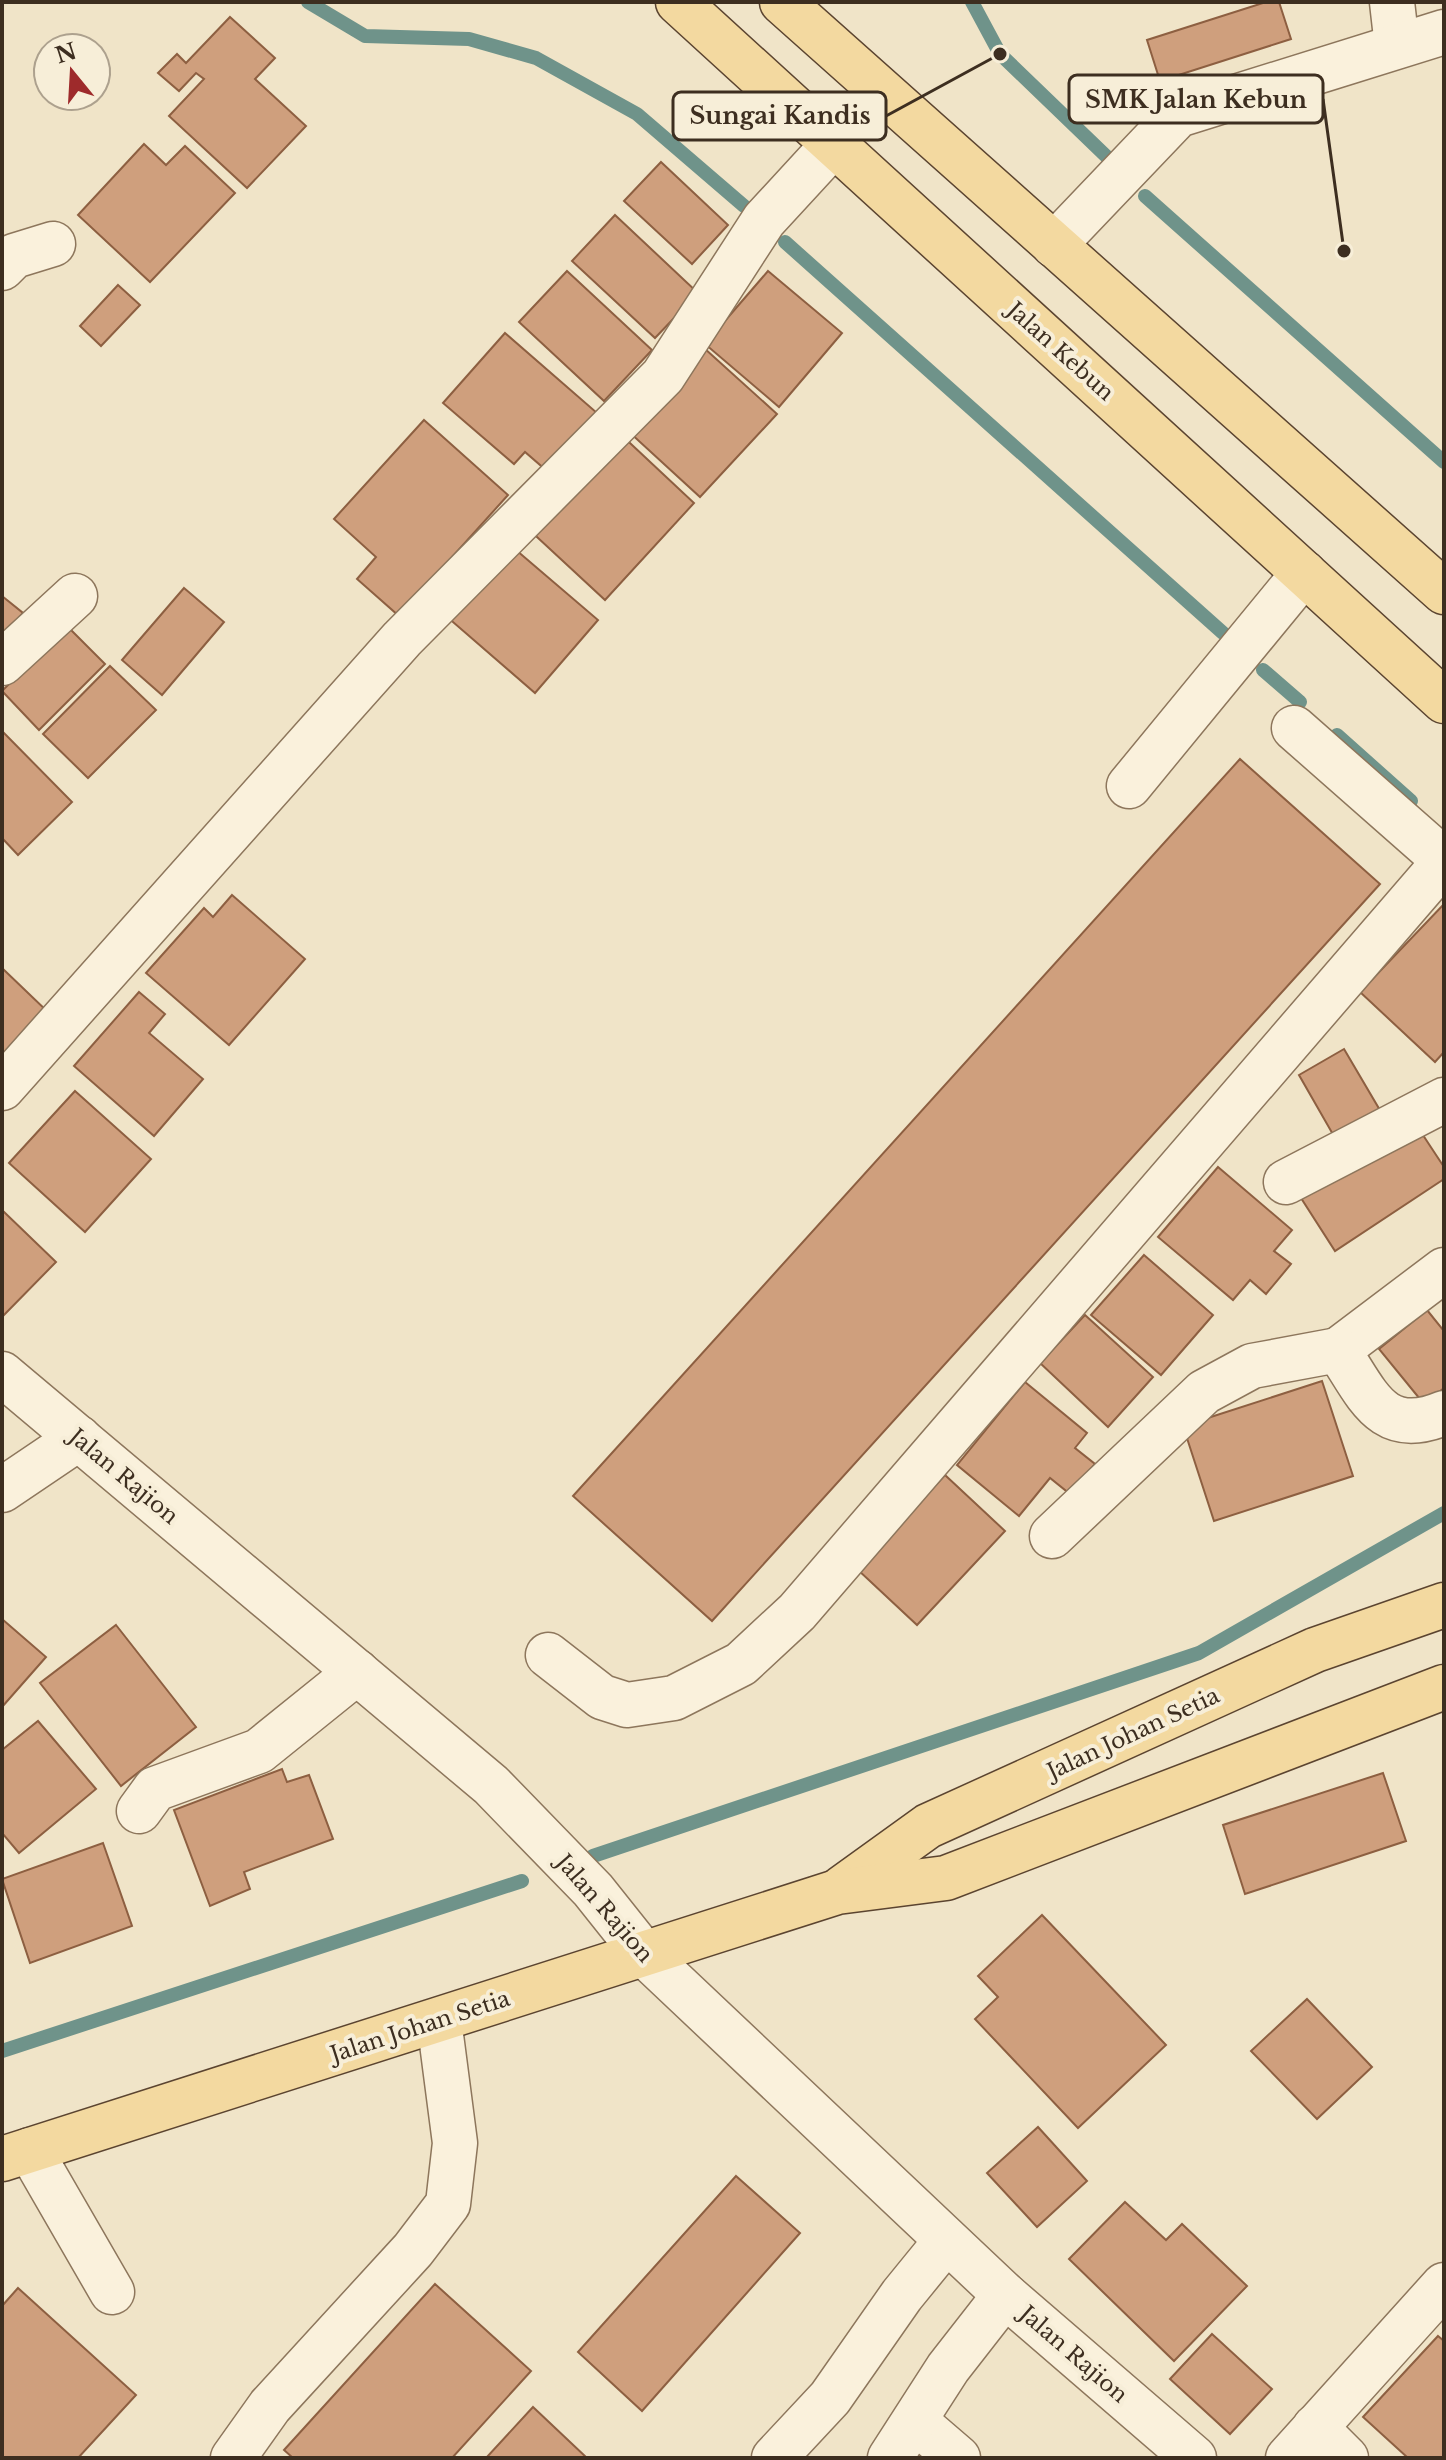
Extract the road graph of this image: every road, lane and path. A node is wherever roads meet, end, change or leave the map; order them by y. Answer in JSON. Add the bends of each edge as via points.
{"nodes":[{"id":1,"x":678,"y":2,"type":"edge"},
{"id":2,"x":782,"y":2,"type":"edge"},
{"id":3,"x":1392,"y":2,"type":"edge"},
{"id":4,"x":1444,"y":32,"type":"edge"},
{"id":5,"x":1397,"y":46,"type":"junction"},
{"id":6,"x":834,"y":144,"type":"junction"},
{"id":7,"x":53,"y":244,"type":"dead end"},
{"id":8,"x":1054,"y":245,"type":"junction"},
{"id":9,"x":2,"y":268,"type":"edge"},
{"id":10,"x":1304,"y":573,"type":"junction"},
{"id":11,"x":1444,"y":592,"type":"edge"},
{"id":12,"x":75,"y":596,"type":"dead end"},
{"id":13,"x":2,"y":663,"type":"edge"},
{"id":14,"x":1444,"y":701,"type":"edge"},
{"id":15,"x":1294,"y":728,"type":"dead end"},
{"id":16,"x":1129,"y":786,"type":"dead end"},
{"id":17,"x":1444,"y":861,"type":"edge"},
{"id":18,"x":2,"y":1088,"type":"edge"},
{"id":19,"x":1444,"y":1100,"type":"edge"},
{"id":20,"x":1286,"y":1182,"type":"dead end"},
{"id":21,"x":1444,"y":1270,"type":"edge"},
{"id":22,"x":1338,"y":1350,"type":"junction"},
{"id":23,"x":2,"y":1374,"type":"edge"},
{"id":24,"x":1444,"y":1413,"type":"edge"},
{"id":25,"x":79,"y":1438,"type":"junction"},
{"id":26,"x":2,"y":1490,"type":"edge"},
{"id":27,"x":1052,"y":1536,"type":"dead end"},
{"id":28,"x":1444,"y":1594,"type":"edge"},
{"id":29,"x":1444,"y":1605,"type":"edge"},
{"id":30,"x":1378,"y":1630,"type":"junction"},
{"id":31,"x":548,"y":1655,"type":"dead end"},
{"id":32,"x":357,"y":1672,"type":"junction"},
{"id":33,"x":1444,"y":1687,"type":"edge"},
{"id":34,"x":139,"y":1811,"type":"dead end"},
{"id":35,"x":837,"y":1892,"type":"junction"},
{"id":36,"x":644,"y":1954,"type":"junction"},
{"id":37,"x":439,"y":2020,"type":"junction"},
{"id":38,"x":16,"y":2154,"type":"edge"},
{"id":39,"x":924,"y":2268,"type":"junction"},
{"id":40,"x":1444,"y":2285,"type":"edge"},
{"id":41,"x":112,"y":2292,"type":"dead end"},
{"id":42,"x":1005,"y":2295,"type":"junction"},
{"id":43,"x":915,"y":2421,"type":"junction"},
{"id":44,"x":1301,"y":2442,"type":"edge"},
{"id":45,"x":233,"y":2458,"type":"edge"},
{"id":46,"x":774,"y":2458,"type":"edge"},
{"id":47,"x":890,"y":2458,"type":"edge"},
{"id":48,"x":958,"y":2458,"type":"edge"},
{"id":49,"x":1194,"y":2458,"type":"edge"},
{"id":50,"x":1346,"y":2458,"type":"edge"}],
"edges":[{"from":1,"to":6,"type":"main road","name":"Jalan Kebun"},
{"from":2,"to":8,"type":"main road"},
{"from":3,"to":5,"type":"street"},
{"from":4,"to":5,"type":"street"},
{"from":5,"to":8,"type":"street","via":[[1178,115]]},
{"from":6,"to":10,"type":"main road","name":"Jalan Kebun"},
{"from":6,"to":18,"type":"street","via":[[764,220],[663,376],[402,639]]},
{"from":7,"to":9,"type":"street","via":[[14,256]]},
{"from":8,"to":11,"type":"main road"},
{"from":10,"to":14,"type":"main road","name":"Jalan Kebun"},
{"from":10,"to":16,"type":"street"},
{"from":12,"to":13,"type":"street"},
{"from":15,"to":17,"type":"street"},
{"from":17,"to":31,"type":"street","via":[[797,1612],[741,1664],[674,1698],[627,1705],[602,1697]]},
{"from":19,"to":20,"type":"street"},
{"from":21,"to":22,"type":"street"},
{"from":22,"to":24,"type":"street","via":[[1378,1410],[1400,1421],[1420,1423]]},
{"from":22,"to":27,"type":"street","via":[[1252,1366],[1204,1392]]},
{"from":23,"to":25,"type":"street","name":"Jalan Rajion"},
{"from":25,"to":26,"type":"street"},
{"from":25,"to":32,"type":"street","name":"Jalan Rajion"},
{"from":28,"to":30,"type":"main road"},
{"from":29,"to":30,"type":"main road","name":"Jalan Johan Setia"},
{"from":30,"to":35,"type":"main road","name":"Jalan Johan Setia","via":[[1315,1650],[928,1826]]},
{"from":32,"to":34,"type":"street","via":[[259,1751],[155,1789]]},
{"from":32,"to":36,"type":"street","name":"Jalan Rajion","via":[[491,1785],[593,1890]]},
{"from":33,"to":35,"type":"main road","name":"Jalan Johan Setia","via":[[946,1878]]},
{"from":35,"to":36,"type":"main road","name":"Jalan Johan Setia"},
{"from":36,"to":37,"type":"main road","name":"Jalan Johan Setia"},
{"from":36,"to":39,"type":"street","name":"Jalan Rajion"},
{"from":37,"to":38,"type":"main road","name":"Jalan Johan Setia"},
{"from":37,"to":45,"type":"street","via":[[455,2143],[448,2204],[413,2250],[270,2406]]},
{"from":38,"to":41,"type":"street"},
{"from":39,"to":42,"type":"street","name":"Jalan Rajion"},
{"from":39,"to":46,"type":"street","via":[[830,2398]]},
{"from":40,"to":44,"type":"street"},
{"from":42,"to":43,"type":"street"},
{"from":42,"to":49,"type":"street","name":"Jalan Rajion"},
{"from":43,"to":47,"type":"street"},
{"from":43,"to":48,"type":"street"},
{"from":44,"to":50,"type":"street"}]}
